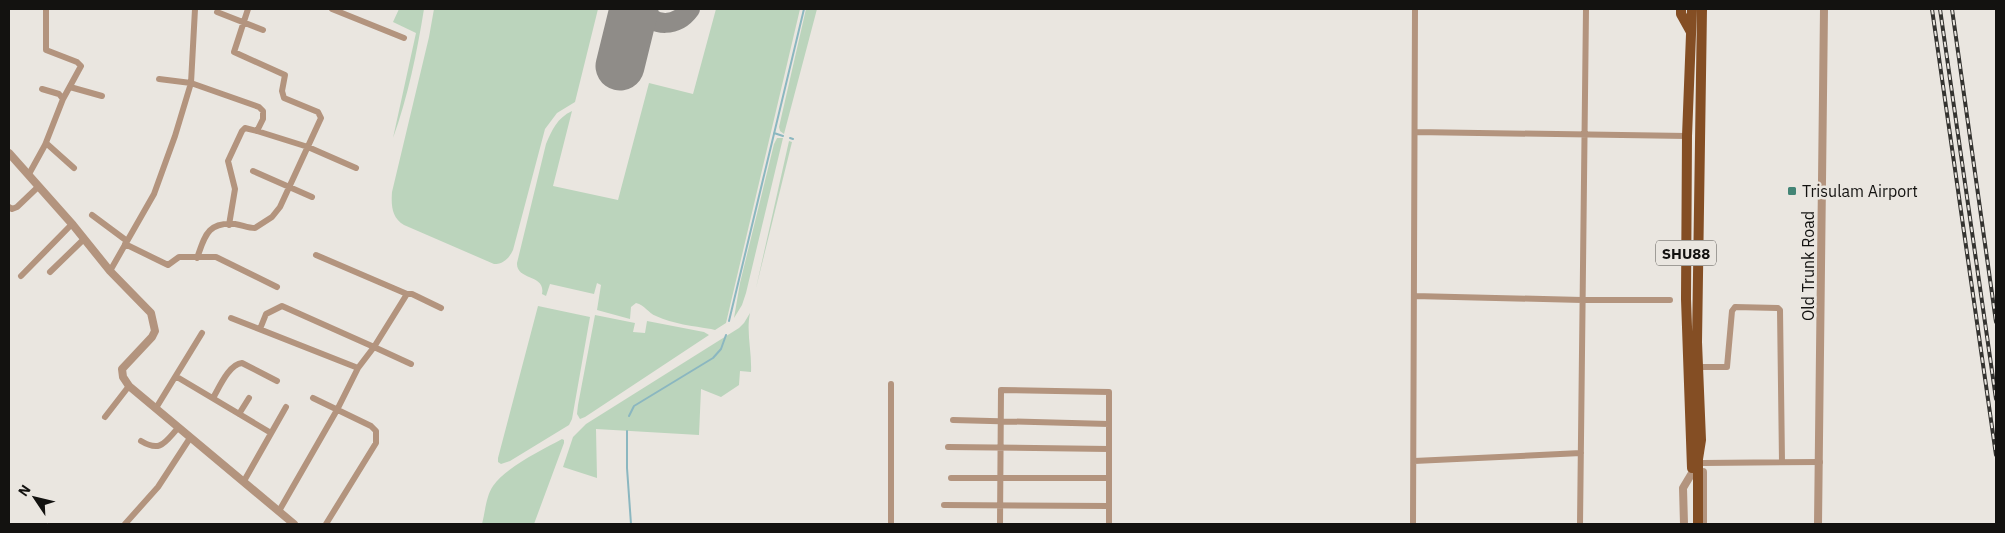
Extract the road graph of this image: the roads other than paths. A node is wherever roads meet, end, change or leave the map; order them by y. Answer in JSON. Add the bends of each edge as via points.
{"nodes":[{"id":1,"x":46,"y":9,"type":"edge"},
{"id":2,"x":195,"y":9,"type":"edge"},
{"id":3,"x":248,"y":9,"type":"edge"},
{"id":4,"x":332,"y":9,"type":"edge"},
{"id":5,"x":1415,"y":9,"type":"edge"},
{"id":6,"x":1586,"y":9,"type":"edge"},
{"id":7,"x":1681,"y":9,"type":"edge"},
{"id":8,"x":1702,"y":9,"type":"edge"},
{"id":9,"x":1824,"y":9,"type":"edge"},
{"id":10,"x":217,"y":12,"type":"dead end"},
{"id":11,"x":1692,"y":12,"type":"edge"},
{"id":12,"x":242,"y":22,"type":"junction"},
{"id":13,"x":264,"y":30,"type":"dead end"},
{"id":14,"x":1692,"y":33,"type":"junction"},
{"id":15,"x":404,"y":38,"type":"dead end"},
{"id":16,"x":159,"y":79,"type":"dead end"},
{"id":17,"x":190,"y":83,"type":"junction"},
{"id":18,"x":70,"y":88,"type":"junction"},
{"id":19,"x":42,"y":89,"type":"dead end"},
{"id":20,"x":102,"y":96,"type":"dead end"},
{"id":21,"x":64,"y":99,"type":"junction"},
{"id":22,"x":257,"y":131,"type":"junction"},
{"id":23,"x":1415,"y":132,"type":"junction"},
{"id":24,"x":1584,"y":135,"type":"junction"},
{"id":25,"x":1687,"y":136,"type":"junction"},
{"id":26,"x":46,"y":143,"type":"junction"},
{"id":27,"x":308,"y":147,"type":"junction"},
{"id":28,"x":9,"y":153,"type":"edge"},
{"id":29,"x":74,"y":168,"type":"dead end"},
{"id":30,"x":356,"y":168,"type":"dead end"},
{"id":31,"x":252,"y":171,"type":"dead end"},
{"id":32,"x":29,"y":174,"type":"junction"},
{"id":33,"x":39,"y":186,"type":"junction"},
{"id":34,"x":289,"y":187,"type":"junction"},
{"id":35,"x":312,"y":197,"type":"dead end"},
{"id":36,"x":9,"y":207,"type":"edge"},
{"id":37,"x":92,"y":215,"type":"dead end"},
{"id":38,"x":72,"y":224,"type":"junction"},
{"id":39,"x":230,"y":225,"type":"junction"},
{"id":40,"x":84,"y":239,"type":"junction"},
{"id":41,"x":126,"y":243,"type":"junction"},
{"id":42,"x":316,"y":255,"type":"dead end"},
{"id":43,"x":197,"y":258,"type":"junction"},
{"id":44,"x":110,"y":271,"type":"junction"},
{"id":45,"x":50,"y":272,"type":"dead end"},
{"id":46,"x":21,"y":276,"type":"dead end"},
{"id":47,"x":277,"y":287,"type":"dead end"},
{"id":48,"x":407,"y":294,"type":"junction"},
{"id":49,"x":1414,"y":296,"type":"junction"},
{"id":50,"x":1582,"y":300,"type":"junction"},
{"id":51,"x":1670,"y":300,"type":"dead end"},
{"id":52,"x":441,"y":308,"type":"dead end"},
{"id":53,"x":231,"y":318,"type":"dead end"},
{"id":54,"x":260,"y":329,"type":"junction"},
{"id":55,"x":202,"y":333,"type":"dead end"},
{"id":56,"x":374,"y":347,"type":"junction"},
{"id":57,"x":411,"y":364,"type":"dead end"},
{"id":58,"x":1698,"y":367,"type":"junction"},
{"id":59,"x":358,"y":368,"type":"junction"},
{"id":60,"x":176,"y":376,"type":"junction"},
{"id":61,"x":277,"y":381,"type":"dead end"},
{"id":62,"x":892,"y":384,"type":"dead end"},
{"id":63,"x":129,"y":386,"type":"junction"},
{"id":64,"x":213,"y":398,"type":"junction"},
{"id":65,"x":249,"y":398,"type":"dead end"},
{"id":66,"x":314,"y":398,"type":"dead end"},
{"id":67,"x":286,"y":407,"type":"dead end"},
{"id":68,"x":156,"y":408,"type":"junction"},
{"id":69,"x":337,"y":410,"type":"junction"},
{"id":70,"x":239,"y":414,"type":"junction"},
{"id":71,"x":105,"y":417,"type":"dead end"},
{"id":72,"x":953,"y":420,"type":"dead end"},
{"id":73,"x":1000,"y":420,"type":"junction"},
{"id":74,"x":1109,"y":424,"type":"junction"},
{"id":75,"x":178,"y":428,"type":"junction"},
{"id":76,"x":271,"y":433,"type":"junction"},
{"id":77,"x":190,"y":438,"type":"junction"},
{"id":78,"x":1701,"y":440,"type":"junction"},
{"id":79,"x":141,"y":441,"type":"dead end"},
{"id":80,"x":948,"y":447,"type":"dead end"},
{"id":81,"x":1000,"y":448,"type":"junction"},
{"id":82,"x":1109,"y":449,"type":"junction"},
{"id":83,"x":1581,"y":453,"type":"junction"},
{"id":84,"x":1414,"y":461,"type":"junction"},
{"id":85,"x":1782,"y":462,"type":"junction"},
{"id":86,"x":1820,"y":462,"type":"junction"},
{"id":87,"x":1703,"y":463,"type":"junction"},
{"id":88,"x":1692,"y":473,"type":"junction"},
{"id":89,"x":1001,"y":477,"type":"junction"},
{"id":90,"x":951,"y":478,"type":"dead end"},
{"id":91,"x":1109,"y":478,"type":"junction"},
{"id":92,"x":244,"y":481,"type":"junction"},
{"id":93,"x":1695,"y":490,"type":"junction"},
{"id":94,"x":944,"y":505,"type":"dead end"},
{"id":95,"x":1000,"y":506,"type":"junction"},
{"id":96,"x":1109,"y":506,"type":"junction"},
{"id":97,"x":279,"y":511,"type":"junction"},
{"id":98,"x":125,"y":524,"type":"edge"},
{"id":99,"x":294,"y":524,"type":"edge"},
{"id":100,"x":326,"y":524,"type":"edge"},
{"id":101,"x":891,"y":524,"type":"edge"},
{"id":102,"x":1000,"y":524,"type":"edge"},
{"id":103,"x":1109,"y":524,"type":"edge"},
{"id":104,"x":1414,"y":524,"type":"edge"},
{"id":105,"x":1580,"y":524,"type":"edge"},
{"id":106,"x":1684,"y":524,"type":"edge"},
{"id":107,"x":1691,"y":524,"type":"edge"},
{"id":108,"x":1698,"y":524,"type":"edge"},
{"id":109,"x":1703,"y":524,"type":"edge"},
{"id":110,"x":1818,"y":524,"type":"edge"}],
"edges":[{"from":1,"to":18,"type":"street","via":[[46,50],[81,66]]},
{"from":2,"to":17,"type":"street"},
{"from":3,"to":12,"type":"street"},
{"from":4,"to":15,"type":"street"},
{"from":5,"to":23,"type":"street"},
{"from":6,"to":24,"type":"street"},
{"from":7,"to":14,"type":"main road"},
{"from":8,"to":58,"type":"main road","number":"SHU88"},
{"from":9,"to":86,"type":"street","name":"Old Trunk Road"},
{"from":10,"to":12,"type":"street"},
{"from":11,"to":14,"type":"main road","number":"SHU88"},
{"from":12,"to":13,"type":"street"},
{"from":12,"to":27,"type":"street","via":[[234,52],[285,75],[284,98],[320,115]]},
{"from":14,"to":25,"type":"main road","number":"SHU88"},
{"from":16,"to":17,"type":"street"},
{"from":17,"to":22,"type":"street","via":[[262,108],[264,115]]},
{"from":17,"to":41,"type":"street","via":[[154,194]]},
{"from":18,"to":20,"type":"street"},
{"from":18,"to":21,"type":"street"},
{"from":19,"to":21,"type":"street"},
{"from":21,"to":26,"type":"street"},
{"from":22,"to":27,"type":"street"},
{"from":22,"to":39,"type":"street","via":[[245,128],[242,131],[228,161],[235,189]]},
{"from":23,"to":24,"type":"street"},
{"from":23,"to":49,"type":"street"},
{"from":24,"to":25,"type":"street"},
{"from":24,"to":50,"type":"street"},
{"from":25,"to":88,"type":"main road","number":"SHU88","via":[[1686,299]]},
{"from":26,"to":29,"type":"street"},
{"from":26,"to":32,"type":"street"},
{"from":27,"to":30,"type":"street"},
{"from":27,"to":34,"type":"street"},
{"from":28,"to":32,"type":"street"},
{"from":31,"to":34,"type":"street"},
{"from":32,"to":33,"type":"street"},
{"from":33,"to":36,"type":"street","via":[[17,207]]},
{"from":33,"to":38,"type":"street"},
{"from":34,"to":35,"type":"street"},
{"from":34,"to":39,"type":"street","via":[[280,206],[266,221],[255,228]]},
{"from":37,"to":41,"type":"street"},
{"from":38,"to":40,"type":"street"},
{"from":38,"to":46,"type":"street"},
{"from":39,"to":43,"type":"street","via":[[206,232]]},
{"from":40,"to":44,"type":"street"},
{"from":40,"to":45,"type":"street"},
{"from":41,"to":43,"type":"street","via":[[168,265],[179,257]]},
{"from":41,"to":44,"type":"street"},
{"from":42,"to":48,"type":"street"},
{"from":43,"to":47,"type":"street","via":[[216,257]]},
{"from":44,"to":63,"type":"street","via":[[151,313],[154,322],[152,337],[122,369]]},
{"from":48,"to":52,"type":"street"},
{"from":48,"to":56,"type":"street"},
{"from":49,"to":50,"type":"street"},
{"from":49,"to":84,"type":"street"},
{"from":50,"to":51,"type":"street"},
{"from":50,"to":83,"type":"street"},
{"from":53,"to":54,"type":"street"},
{"from":54,"to":56,"type":"street","via":[[266,314],[282,306]]},
{"from":54,"to":59,"type":"street"},
{"from":55,"to":60,"type":"street"},
{"from":56,"to":57,"type":"street"},
{"from":56,"to":59,"type":"street"},
{"from":58,"to":78,"type":"main road","number":"SHU88"},
{"from":58,"to":85,"type":"street","via":[[1727,366],[1735,307],[1780,310]]},
{"from":59,"to":69,"type":"street"},
{"from":60,"to":64,"type":"street"},
{"from":60,"to":68,"type":"street"},
{"from":61,"to":64,"type":"street","via":[[238,363],[232,367]]},
{"from":62,"to":101,"type":"street"},
{"from":63,"to":68,"type":"street"},
{"from":63,"to":71,"type":"street"},
{"from":64,"to":70,"type":"street"},
{"from":65,"to":70,"type":"street"},
{"from":66,"to":69,"type":"street"},
{"from":67,"to":76,"type":"street"},
{"from":68,"to":75,"type":"street"},
{"from":69,"to":97,"type":"street"},
{"from":69,"to":100,"type":"street","via":[[376,431],[376,443]]},
{"from":70,"to":76,"type":"street"},
{"from":72,"to":73,"type":"street"},
{"from":73,"to":74,"type":"street"},
{"from":73,"to":74,"type":"street","via":[[1001,390],[1109,392]]},
{"from":73,"to":81,"type":"street"},
{"from":74,"to":82,"type":"street"},
{"from":75,"to":77,"type":"street"},
{"from":75,"to":79,"type":"street","via":[[161,446],[151,447]]},
{"from":76,"to":92,"type":"street"},
{"from":77,"to":92,"type":"street"},
{"from":77,"to":98,"type":"street","via":[[158,487]]},
{"from":78,"to":87,"type":"street"},
{"from":78,"to":93,"type":"main road","number":"SHU88"},
{"from":80,"to":81,"type":"street"},
{"from":81,"to":82,"type":"street"},
{"from":81,"to":89,"type":"street"},
{"from":82,"to":91,"type":"street"},
{"from":83,"to":84,"type":"street"},
{"from":83,"to":105,"type":"street"},
{"from":84,"to":104,"type":"street"},
{"from":85,"to":86,"type":"street"},
{"from":85,"to":87,"type":"street"},
{"from":86,"to":110,"type":"street","name":"Old Trunk Road"},
{"from":87,"to":109,"type":"street"},
{"from":88,"to":93,"type":"main road","number":"SHU88"},
{"from":88,"to":106,"type":"street","via":[[1683,488]]},
{"from":89,"to":90,"type":"street"},
{"from":89,"to":91,"type":"street"},
{"from":89,"to":95,"type":"street"},
{"from":91,"to":96,"type":"street"},
{"from":92,"to":97,"type":"street"},
{"from":93,"to":107,"type":"main road","number":"SHU88"},
{"from":93,"to":108,"type":"main road","number":"SHU88"},
{"from":94,"to":95,"type":"street"},
{"from":95,"to":96,"type":"street"},
{"from":95,"to":102,"type":"street"},
{"from":96,"to":103,"type":"street"},
{"from":97,"to":99,"type":"street"}]}
